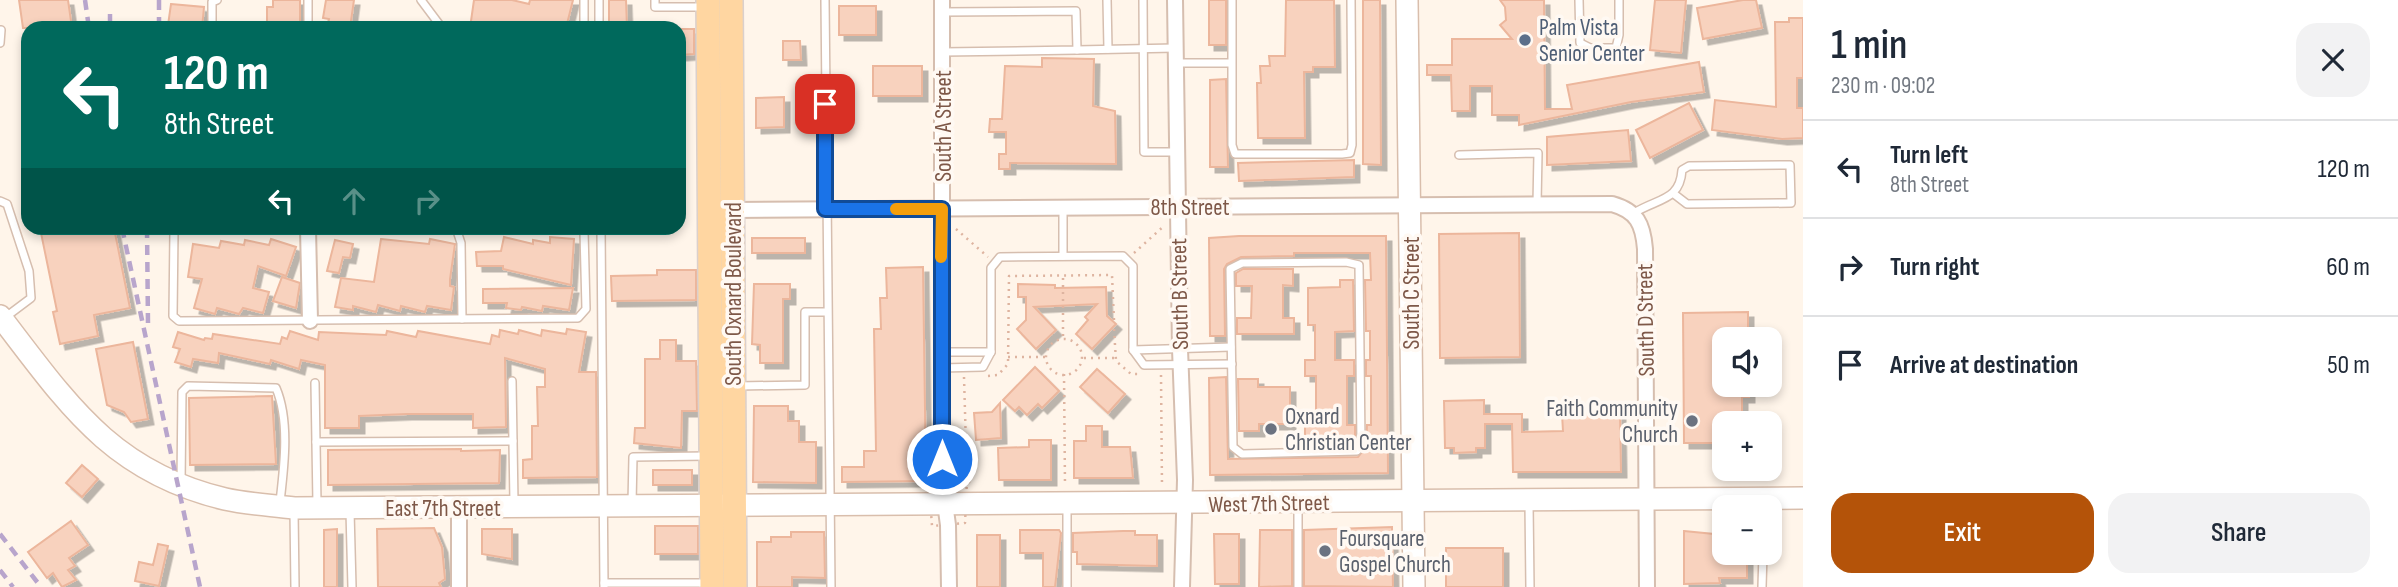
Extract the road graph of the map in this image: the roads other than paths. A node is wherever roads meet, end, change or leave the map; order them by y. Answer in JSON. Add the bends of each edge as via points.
{"nodes":[{"id":1,"x":217,"y":0,"type":"edge"},
{"id":2,"x":308,"y":0,"type":"edge"},
{"id":3,"x":421,"y":0,"type":"edge"},
{"id":4,"x":584,"y":0,"type":"edge"},
{"id":5,"x":599,"y":0,"type":"edge"},
{"id":6,"x":655,"y":0,"type":"edge"},
{"id":7,"x":731,"y":0,"type":"edge"},
{"id":8,"x":825,"y":0,"type":"edge"},
{"id":9,"x":1076,"y":0,"type":"edge"},
{"id":10,"x":1107,"y":0,"type":"edge"},
{"id":11,"x":1143,"y":0,"type":"edge"},
{"id":12,"x":1175,"y":0,"type":"edge"},
{"id":13,"x":1232,"y":0,"type":"edge"},
{"id":14,"x":1351,"y":0,"type":"edge"},
{"id":15,"x":1407,"y":0,"type":"edge"},
{"id":16,"x":1579,"y":0,"type":"edge"},
{"id":17,"x":1619,"y":0,"type":"edge"},
{"id":18,"x":708,"y":4,"type":"edge"},
{"id":19,"x":942,"y":6,"type":"edge"},
{"id":20,"x":1076,"y":11,"type":"junction"},
{"id":21,"x":212,"y":21,"type":"edge"},
{"id":22,"x":308,"y":21,"type":"edge"},
{"id":23,"x":437,"y":21,"type":"edge"},
{"id":24,"x":584,"y":21,"type":"edge"},
{"id":25,"x":599,"y":21,"type":"edge"},
{"id":26,"x":1,"y":30,"type":"edge"},
{"id":27,"x":0,"y":43,"type":"edge"},
{"id":28,"x":1143,"y":48,"type":"junction"},
{"id":29,"x":1108,"y":49,"type":"junction"},
{"id":30,"x":1077,"y":50,"type":"junction"},
{"id":31,"x":943,"y":52,"type":"junction"},
{"id":32,"x":1175,"y":55,"type":"junction"},
{"id":33,"x":1231,"y":63,"type":"junction"},
{"id":34,"x":1176,"y":152,"type":"junction"},
{"id":35,"x":1459,"y":155,"type":"dead end"},
{"id":36,"x":1674,"y":194,"type":"junction"},
{"id":37,"x":0,"y":201,"type":"edge"},
{"id":38,"x":1537,"y":205,"type":"junction"},
{"id":39,"x":1177,"y":207,"type":"junction"},
{"id":40,"x":1411,"y":207,"type":"junction"},
{"id":41,"x":1063,"y":208,"type":"junction"},
{"id":42,"x":825,"y":209,"type":"junction"},
{"id":43,"x":942,"y":209,"type":"junction"},
{"id":44,"x":733,"y":210,"type":"junction"},
{"id":45,"x":1636,"y":217,"type":"junction"},
{"id":46,"x":174,"y":235,"type":"edge"},
{"id":47,"x":308,"y":235,"type":"edge"},
{"id":48,"x":458,"y":235,"type":"edge"},
{"id":49,"x":584,"y":235,"type":"edge"},
{"id":50,"x":601,"y":235,"type":"edge"},
{"id":51,"x":1063,"y":256,"type":"junction"},
{"id":52,"x":827,"y":312,"type":"junction"},
{"id":53,"x":1,"y":317,"type":"edge"},
{"id":54,"x":463,"y":319,"type":"junction"},
{"id":55,"x":310,"y":321,"type":"junction"},
{"id":56,"x":1231,"y":347,"type":"junction"},
{"id":57,"x":1180,"y":349,"type":"junction"},
{"id":58,"x":1133,"y":350,"type":"junction"},
{"id":59,"x":941,"y":352,"type":"junction"},
{"id":60,"x":991,"y":352,"type":"junction"},
{"id":61,"x":1232,"y":364,"type":"junction"},
{"id":62,"x":1180,"y":365,"type":"junction"},
{"id":63,"x":941,"y":368,"type":"junction"},
{"id":64,"x":512,"y":381,"type":"dead end"},
{"id":65,"x":315,"y":383,"type":"dead end"},
{"id":66,"x":734,"y":386,"type":"junction"},
{"id":67,"x":513,"y":441,"type":"junction"},
{"id":68,"x":316,"y":442,"type":"junction"},
{"id":69,"x":711,"y":456,"type":"junction"},
{"id":70,"x":179,"y":485,"type":"junction"},
{"id":71,"x":1803,"y":498,"type":"edge"},
{"id":72,"x":1646,"y":499,"type":"junction"},
{"id":73,"x":1529,"y":500,"type":"junction"},
{"id":74,"x":1413,"y":501,"type":"junction"},
{"id":75,"x":1712,"y":501,"type":"edge"},
{"id":76,"x":1782,"y":501,"type":"edge"},
{"id":77,"x":1297,"y":502,"type":"junction"},
{"id":78,"x":830,"y":503,"type":"junction"},
{"id":79,"x":945,"y":503,"type":"junction"},
{"id":80,"x":1067,"y":504,"type":"junction"},
{"id":81,"x":1184,"y":504,"type":"junction"},
{"id":82,"x":723,"y":505,"type":"junction"},
{"id":83,"x":632,"y":506,"type":"junction"},
{"id":84,"x":287,"y":507,"type":"junction"},
{"id":85,"x":603,"y":507,"type":"junction"},
{"id":86,"x":350,"y":508,"type":"junction"},
{"id":87,"x":458,"y":508,"type":"junction"},
{"id":88,"x":514,"y":508,"type":"junction"},
{"id":89,"x":317,"y":509,"type":"junction"},
{"id":90,"x":1763,"y":565,"type":"edge"},
{"id":91,"x":604,"y":585,"type":"edge"},
{"id":92,"x":712,"y":585,"type":"edge"},
{"id":93,"x":295,"y":587,"type":"edge"},
{"id":94,"x":352,"y":587,"type":"edge"},
{"id":95,"x":459,"y":587,"type":"edge"},
{"id":96,"x":735,"y":587,"type":"edge"},
{"id":97,"x":831,"y":587,"type":"edge"},
{"id":98,"x":949,"y":587,"type":"edge"},
{"id":99,"x":1067,"y":587,"type":"edge"},
{"id":100,"x":1182,"y":587,"type":"edge"},
{"id":101,"x":1298,"y":587,"type":"edge"},
{"id":102,"x":1414,"y":587,"type":"edge"},
{"id":103,"x":1530,"y":587,"type":"edge"},
{"id":104,"x":1647,"y":587,"type":"edge"},
{"id":105,"x":1762,"y":587,"type":"edge"}],
"edges":[{"from":1,"to":21,"type":"lane","via":[[212,2]]},
{"from":2,"to":22,"type":"lane"},
{"from":3,"to":23,"type":"lane"},
{"from":4,"to":24,"type":"lane"},
{"from":5,"to":25,"type":"lane"},
{"from":6,"to":18,"type":"lane","via":[[656,7]]},
{"from":7,"to":44,"type":"main road","name":"South Oxnard Boulevard"},
{"from":8,"to":42,"type":"lane"},
{"from":9,"to":20,"type":"lane"},
{"from":10,"to":29,"type":"lane"},
{"from":11,"to":28,"type":"lane"},
{"from":12,"to":32,"type":"street","name":"South B Street"},
{"from":13,"to":33,"type":"lane"},
{"from":14,"to":33,"type":"lane","via":[[1350,153],[1235,153]]},
{"from":15,"to":40,"type":"street","name":"South C Street"},
{"from":16,"to":17,"type":"lane","via":[[1580,43],[1590,48],[1616,48]]},
{"from":18,"to":69,"type":"main road","name":"South Oxnard Boulevard"},
{"from":19,"to":20,"type":"lane"},
{"from":19,"to":31,"type":"street","name":"South A Street"},
{"from":20,"to":30,"type":"lane"},
{"from":26,"to":27,"type":"lane"},
{"from":28,"to":29,"type":"lane"},
{"from":28,"to":32,"type":"lane"},
{"from":28,"to":34,"type":"lane","via":[[1144,152]]},
{"from":29,"to":30,"type":"lane"},
{"from":30,"to":31,"type":"lane"},
{"from":31,"to":43,"type":"street","name":"South A Street"},
{"from":32,"to":33,"type":"lane"},
{"from":32,"to":34,"type":"street","name":"South B Street"},
{"from":34,"to":39,"type":"street","name":"South B Street"},
{"from":35,"to":38,"type":"lane","via":[[1538,153]]},
{"from":36,"to":36,"type":"lane","via":[[1681,186],[1682,170],[1689,166],[1790,165],[1791,203],[1686,204]]},
{"from":36,"to":45,"type":"lane","via":[[1653,200]]},
{"from":37,"to":53,"type":"lane","via":[[7,204],[22,249],[32,298]]},
{"from":38,"to":40,"type":"street","name":"8th Street"},
{"from":38,"to":45,"type":"street","name":"8th Street","via":[[1612,204]]},
{"from":39,"to":40,"type":"street","name":"8th Street"},
{"from":39,"to":41,"type":"street","name":"8th Street"},
{"from":39,"to":57,"type":"street","name":"South B Street"},
{"from":40,"to":74,"type":"street","name":"South C Street"},
{"from":41,"to":43,"type":"street","name":"8th Street"},
{"from":41,"to":51,"type":"lane"},
{"from":42,"to":43,"type":"street","name":"8th Street"},
{"from":42,"to":44,"type":"street","name":"8th Street"},
{"from":42,"to":52,"type":"lane"},
{"from":43,"to":59,"type":"street","name":"South A Street"},
{"from":44,"to":66,"type":"main road","name":"South Oxnard Boulevard"},
{"from":45,"to":72,"type":"street","name":"South D Street","via":[[1645,249]]},
{"from":46,"to":55,"type":"lane","via":[[173,316],[179,321]]},
{"from":47,"to":55,"type":"street"},
{"from":48,"to":54,"type":"lane"},
{"from":49,"to":54,"type":"lane","via":[[586,309],[578,318]]},
{"from":50,"to":85,"type":"lane"},
{"from":51,"to":58,"type":"lane","via":[[1124,256],[1133,266]]},
{"from":51,"to":60,"type":"lane","via":[[1000,257],[990,268]]},
{"from":52,"to":66,"type":"lane","via":[[805,312],[805,385]]},
{"from":52,"to":78,"type":"lane"},
{"from":53,"to":70,"type":"street","name":"East 7th Street","via":[[75,414],[121,453]]},
{"from":54,"to":55,"type":"lane"},
{"from":56,"to":57,"type":"lane"},
{"from":56,"to":61,"type":"lane"},
{"from":56,"to":61,"type":"lane","via":[[1230,269],[1242,263],[1359,265],[1361,444],[1357,451],[1242,454],[1233,447]]},
{"from":57,"to":58,"type":"lane"},
{"from":57,"to":62,"type":"street","name":"South B Street"},
{"from":58,"to":62,"type":"lane","via":[[1144,365]]},
{"from":59,"to":60,"type":"lane"},
{"from":59,"to":63,"type":"street","name":"South A Street"},
{"from":60,"to":63,"type":"lane","via":[[983,367]]},
{"from":61,"to":62,"type":"lane"},
{"from":62,"to":81,"type":"street","name":"South B Street"},
{"from":63,"to":79,"type":"street","name":"South A Street"},
{"from":64,"to":67,"type":"lane"},
{"from":65,"to":68,"type":"lane"},
{"from":66,"to":82,"type":"main road","name":"South Oxnard Boulevard"},
{"from":67,"to":68,"type":"lane"},
{"from":67,"to":88,"type":"lane"},
{"from":68,"to":89,"type":"lane"},
{"from":69,"to":82,"type":"main road","name":"South Oxnard Boulevard"},
{"from":69,"to":83,"type":"lane","via":[[633,457]]},
{"from":70,"to":84,"type":"street","name":"East 7th Street","via":[[227,499]]},
{"from":70,"to":84,"type":"lane","via":[[183,392],[188,386],[276,388],[282,400]]},
{"from":71,"to":76,"type":"street","name":"West 7th Street"},
{"from":72,"to":73,"type":"street","name":"West 7th Street"},
{"from":72,"to":75,"type":"street","name":"West 7th Street"},
{"from":72,"to":104,"type":"street","name":"South D Street"},
{"from":73,"to":74,"type":"street","name":"West 7th Street"},
{"from":73,"to":103,"type":"lane"},
{"from":74,"to":77,"type":"street","name":"West 7th Street"},
{"from":74,"to":102,"type":"street","name":"South C Street"},
{"from":77,"to":81,"type":"street","name":"West 7th Street"},
{"from":77,"to":101,"type":"lane"},
{"from":78,"to":79,"type":"street","name":"West 7th Street"},
{"from":78,"to":82,"type":"street","name":"West 7th Street"},
{"from":78,"to":97,"type":"lane"},
{"from":79,"to":80,"type":"street","name":"West 7th Street"},
{"from":79,"to":98,"type":"street","name":"South A Street"},
{"from":80,"to":81,"type":"street","name":"West 7th Street"},
{"from":80,"to":99,"type":"lane"},
{"from":81,"to":100,"type":"street","name":"South B Street"},
{"from":82,"to":83,"type":"street","name":"East 7th Street"},
{"from":82,"to":92,"type":"main road","name":"South Oxnard Boulevard"},
{"from":82,"to":96,"type":"main road","name":"South Oxnard Boulevard"},
{"from":83,"to":85,"type":"street","name":"East 7th Street"},
{"from":84,"to":89,"type":"street","name":"East 7th Street"},
{"from":84,"to":93,"type":"lane"},
{"from":85,"to":88,"type":"street","name":"East 7th Street"},
{"from":85,"to":91,"type":"lane"},
{"from":86,"to":87,"type":"street","name":"East 7th Street"},
{"from":86,"to":89,"type":"street","name":"East 7th Street"},
{"from":86,"to":94,"type":"lane"},
{"from":87,"to":88,"type":"street","name":"East 7th Street"},
{"from":87,"to":95,"type":"street"},
{"from":90,"to":105,"type":"lane"},
{"from":91,"to":92,"type":"lane"}]}
